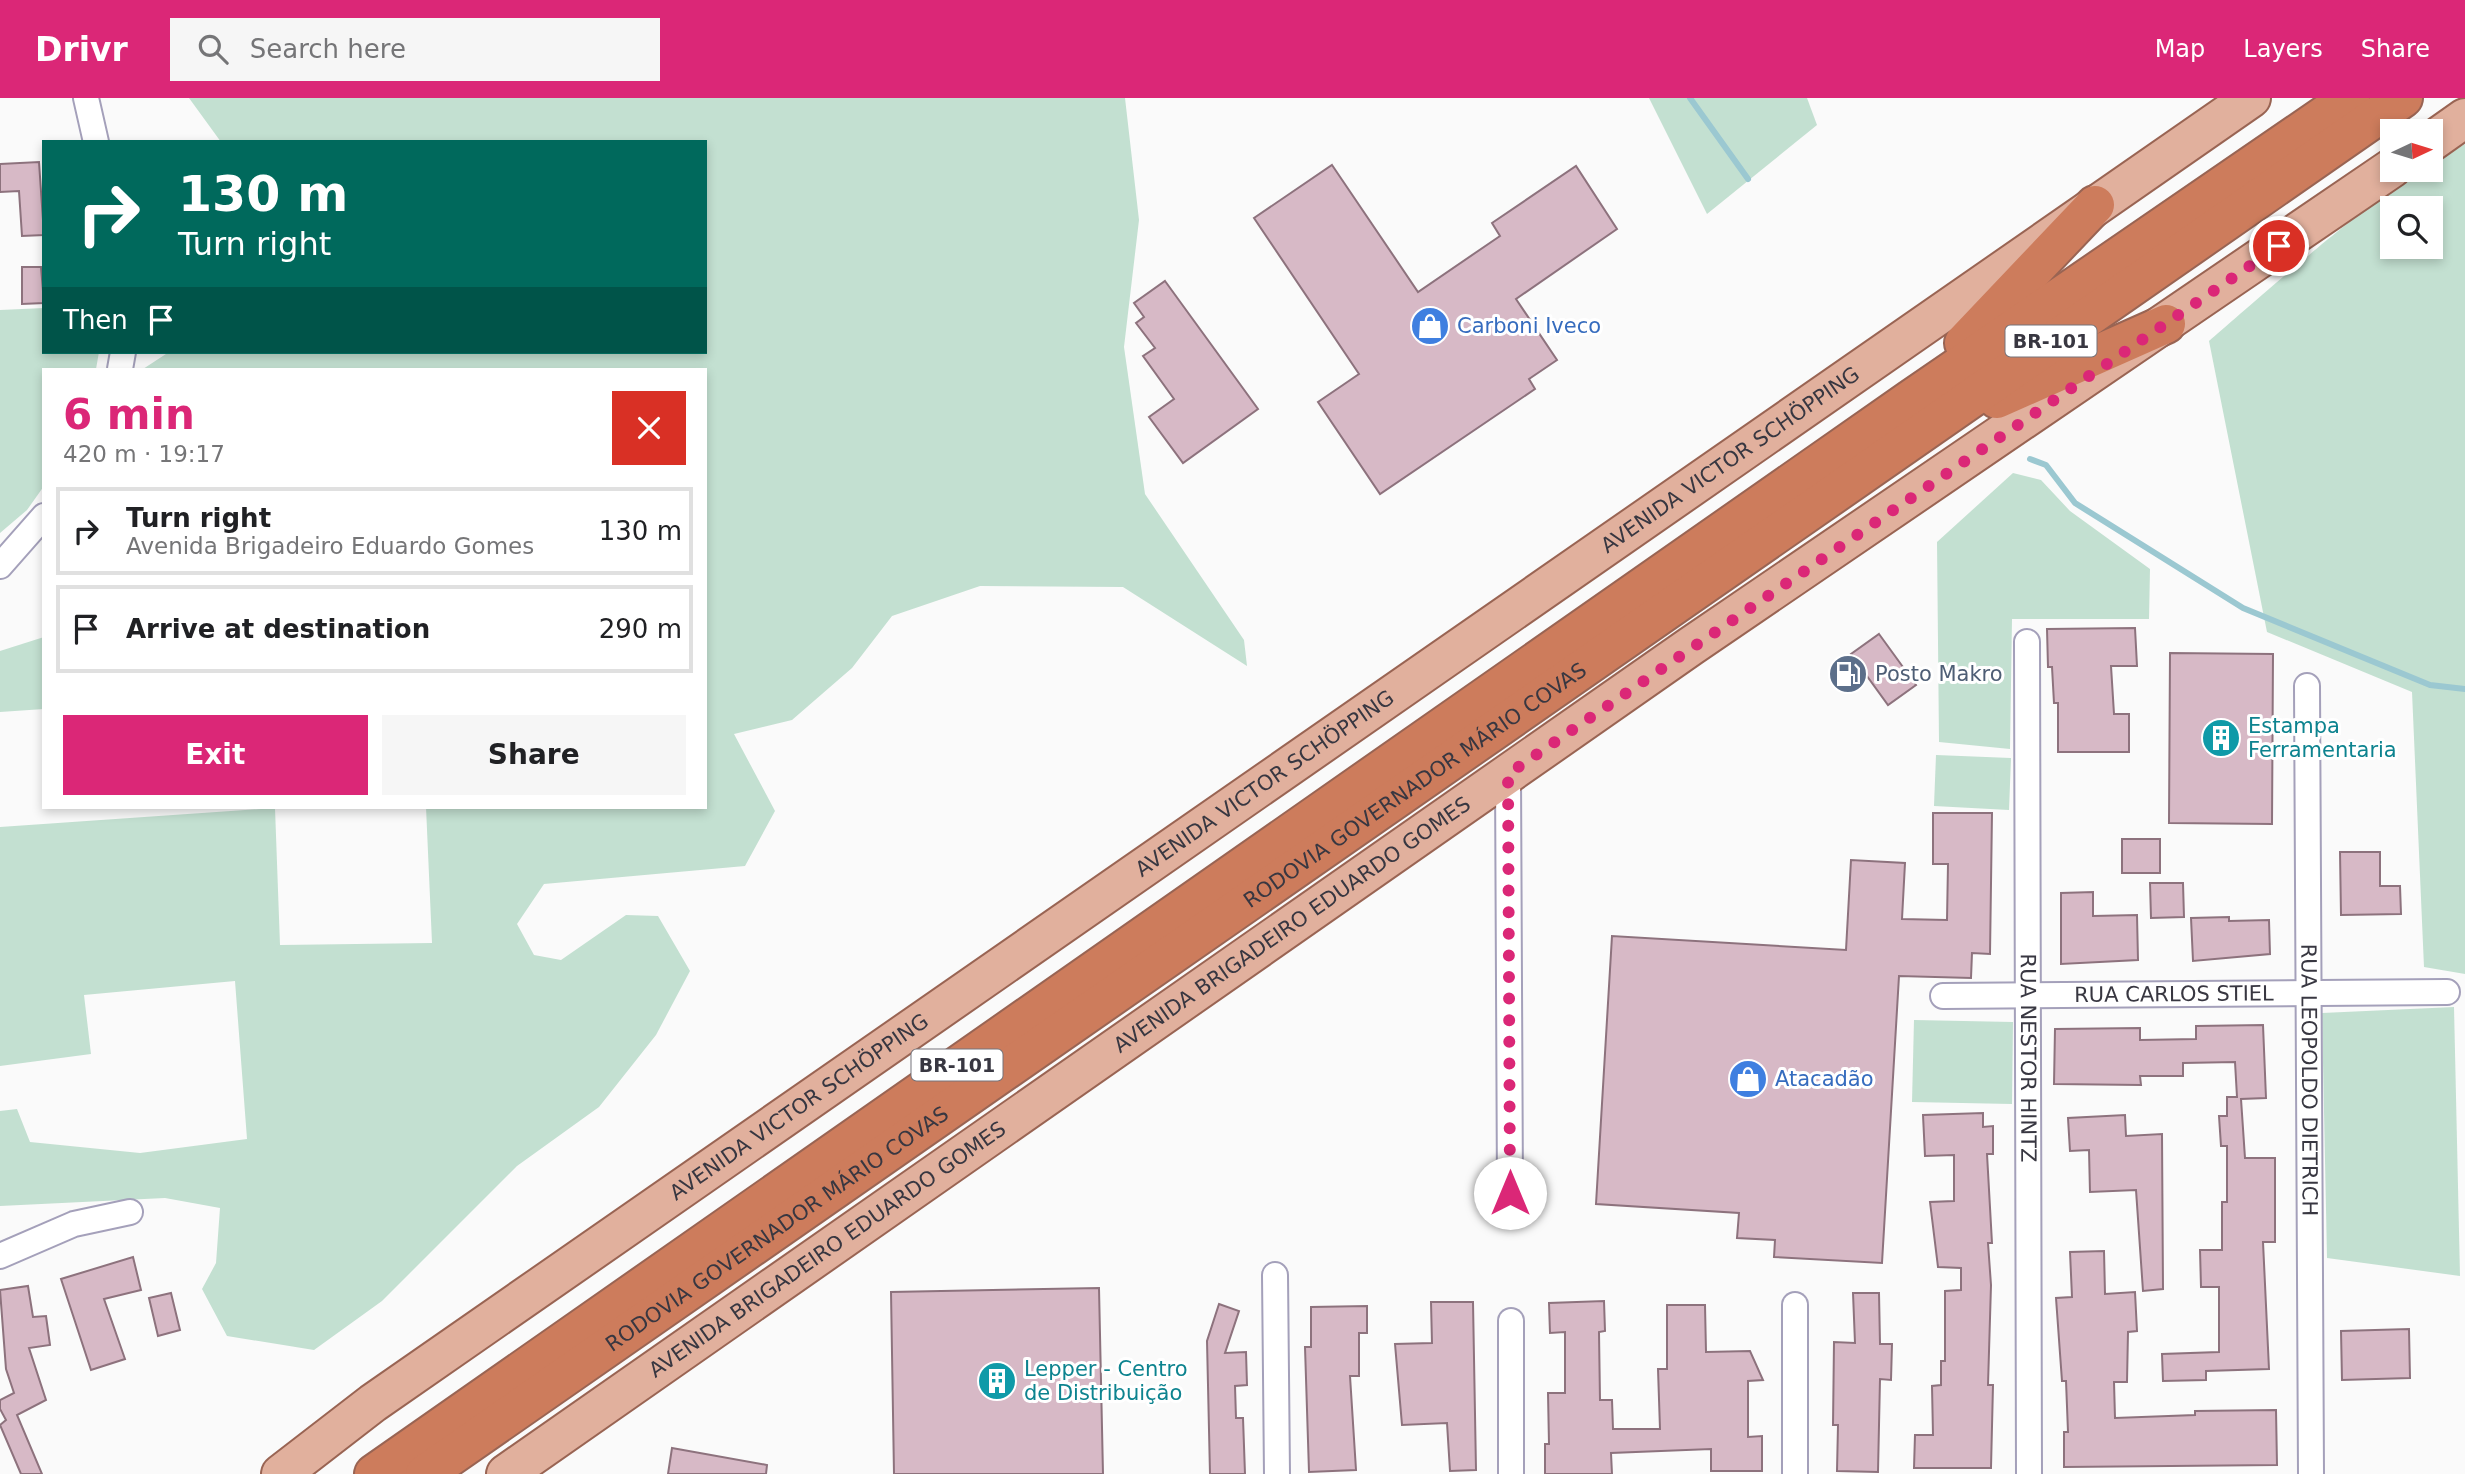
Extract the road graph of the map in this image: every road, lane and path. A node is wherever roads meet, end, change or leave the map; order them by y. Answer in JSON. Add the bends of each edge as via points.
{"nodes":[{"id":1,"x":86,"y":98,"type":"edge"},
{"id":2,"x":2251,"y":98,"type":"edge"},
{"id":3,"x":2350,"y":98,"type":"edge"},
{"id":4,"x":2403,"y":98,"type":"edge"},
{"id":5,"x":2465,"y":118,"type":"edge"},
{"id":6,"x":2443,"y":134,"type":"edge"},
{"id":7,"x":96,"y":140,"type":"edge"},
{"id":8,"x":2380,"y":176,"type":"edge"},
{"id":9,"x":2095,"y":205,"type":"junction"},
{"id":10,"x":2166,"y":324,"type":"junction"},
{"id":11,"x":1910,"y":400,"type":"junction"},
{"id":12,"x":1912,"y":437,"type":"junction"},
{"id":13,"x":42,"y":518,"type":"edge"},
{"id":14,"x":0,"y":566,"type":"edge"},
{"id":15,"x":2027,"y":642,"type":"dead end"},
{"id":16,"x":2307,"y":687,"type":"dead end"},
{"id":17,"x":1508,"y":774,"type":"junction"},
{"id":18,"x":2447,"y":992,"type":"dead end"},
{"id":19,"x":2309,"y":993,"type":"junction"},
{"id":20,"x":2028,"y":995,"type":"junction"},
{"id":21,"x":1943,"y":996,"type":"dead end"},
{"id":22,"x":1510,"y":1193,"type":"dead end"},
{"id":23,"x":130,"y":1212,"type":"dead end"},
{"id":24,"x":0,"y":1256,"type":"edge"},
{"id":25,"x":1275,"y":1275,"type":"dead end"},
{"id":26,"x":1795,"y":1305,"type":"dead end"},
{"id":27,"x":1511,"y":1321,"type":"dead end"},
{"id":28,"x":281,"y":1474,"type":"edge"},
{"id":29,"x":374,"y":1474,"type":"edge"},
{"id":30,"x":425,"y":1474,"type":"edge"},
{"id":31,"x":506,"y":1474,"type":"edge"},
{"id":32,"x":1277,"y":1474,"type":"edge"},
{"id":33,"x":1511,"y":1474,"type":"edge"},
{"id":34,"x":1796,"y":1474,"type":"edge"},
{"id":35,"x":2029,"y":1474,"type":"edge"},
{"id":36,"x":2311,"y":1474,"type":"edge"}],
"edges":[{"from":1,"to":7,"type":"street"},
{"from":2,"to":9,"type":"main road","name":"AVENIDA VICTOR SCHÖPPING"},
{"from":3,"to":11,"type":"highway","name":"RODOVIA GOVERNADOR MÁRIO COVAS","number":"BR-101"},
{"from":4,"to":12,"type":"highway","name":"RODOVIA GOVERNADOR MÁRIO COVAS","number":"BR-101"},
{"from":5,"to":6,"type":"main road"},
{"from":8,"to":10,"type":"main road","name":"AVENIDA BRIGADEIRO EDUARDO GOMES"},
{"from":9,"to":11,"type":"highway"},
{"from":9,"to":28,"type":"main road","name":"AVENIDA VICTOR SCHÖPPING","via":[[373,1403]]},
{"from":10,"to":12,"type":"highway"},
{"from":10,"to":17,"type":"main road","name":"AVENIDA BRIGADEIRO EDUARDO GOMES"},
{"from":11,"to":29,"type":"highway","name":"RODOVIA GOVERNADOR MÁRIO COVAS","number":"BR-101"},
{"from":12,"to":30,"type":"highway","name":"RODOVIA GOVERNADOR MÁRIO COVAS","number":"BR-101"},
{"from":13,"to":14,"type":"street"},
{"from":15,"to":20,"type":"street","name":"RUA NESTOR HINTZ"},
{"from":16,"to":19,"type":"street","name":"RUA LEOPOLDO DIETRICH"},
{"from":17,"to":22,"type":"street"},
{"from":17,"to":31,"type":"main road","name":"AVENIDA BRIGADEIRO EDUARDO GOMES"},
{"from":18,"to":19,"type":"street","name":"RUA CARLOS STIEL"},
{"from":19,"to":20,"type":"street","name":"RUA CARLOS STIEL"},
{"from":19,"to":36,"type":"street","name":"RUA LEOPOLDO DIETRICH"},
{"from":20,"to":21,"type":"street","name":"RUA CARLOS STIEL"},
{"from":20,"to":35,"type":"street","name":"RUA NESTOR HINTZ"},
{"from":23,"to":24,"type":"street","via":[[74,1224]]},
{"from":25,"to":32,"type":"street"},
{"from":26,"to":34,"type":"street"},
{"from":27,"to":33,"type":"street"}]}
